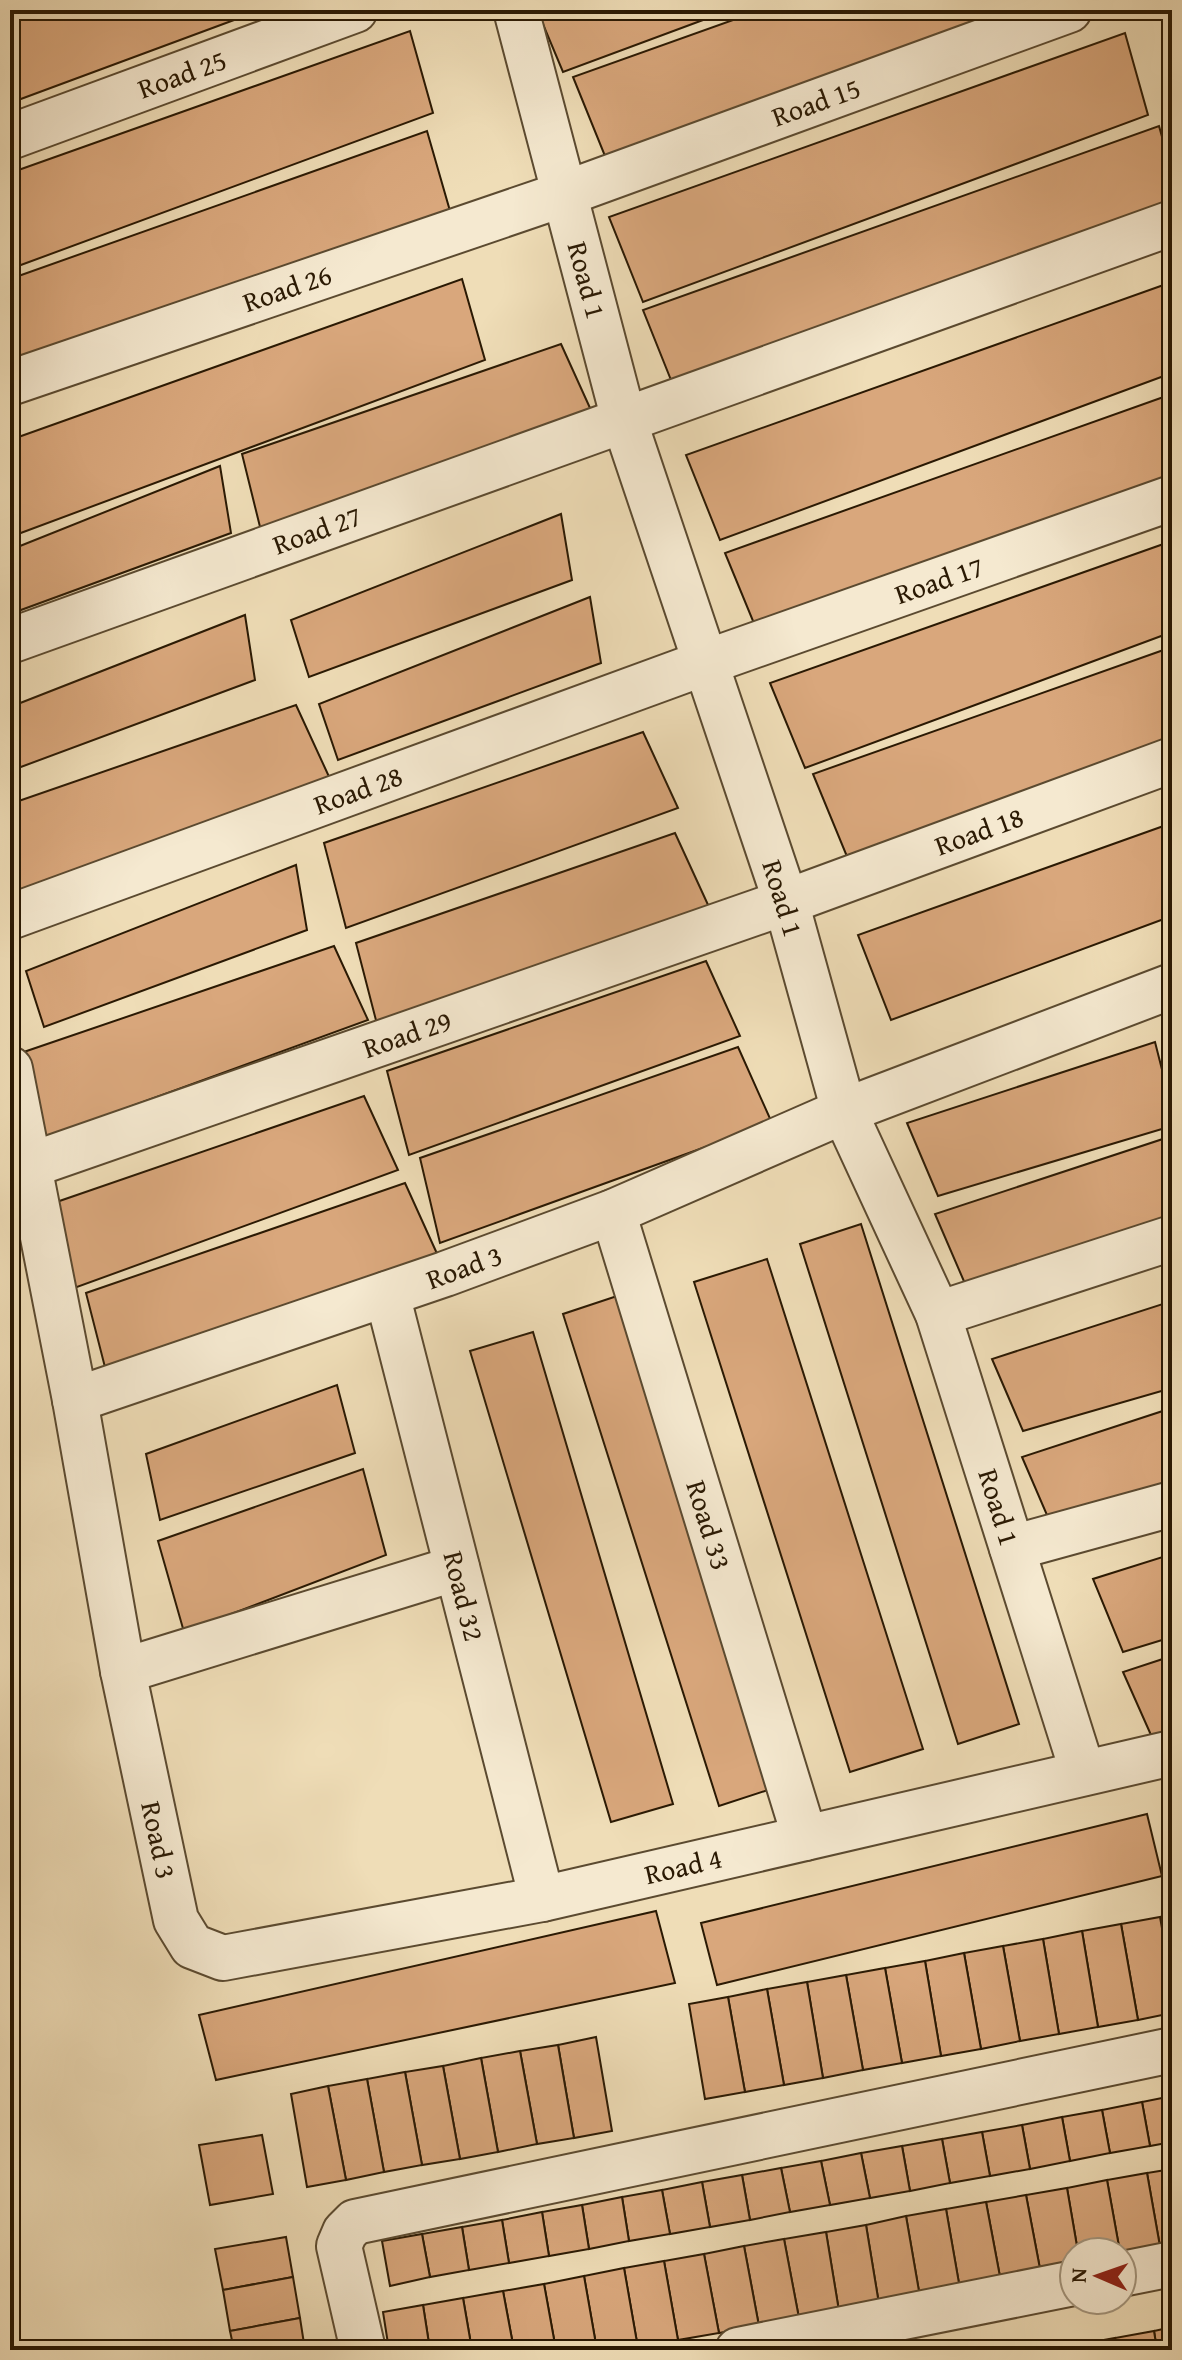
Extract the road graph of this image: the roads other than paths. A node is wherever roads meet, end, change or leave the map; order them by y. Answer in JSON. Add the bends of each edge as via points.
{"nodes":[{"id":1,"x":355,"y":10,"type":"edge"},
{"id":2,"x":516,"y":10,"type":"edge"},
{"id":3,"x":1069,"y":10,"type":"edge"},
{"id":4,"x":10,"y":137,"type":"edge"},
{"id":5,"x":564,"y":194,"type":"junction"},
{"id":6,"x":1172,"y":223,"type":"edge"},
{"id":7,"x":10,"y":383,"type":"edge"},
{"id":8,"x":624,"y":420,"type":"junction"},
{"id":9,"x":1172,"y":498,"type":"edge"},
{"id":10,"x":10,"y":641,"type":"edge"},
{"id":11,"x":707,"y":662,"type":"junction"},
{"id":12,"x":1172,"y":760,"type":"edge"},
{"id":13,"x":786,"y":902,"type":"junction"},
{"id":14,"x":10,"y":917,"type":"edge"},
{"id":15,"x":1172,"y":986,"type":"edge"},
{"id":16,"x":10,"y":1069,"type":"edge"},
{"id":17,"x":844,"y":1111,"type":"junction"},
{"id":18,"x":28,"y":1166,"type":"junction"},
{"id":19,"x":613,"y":1212,"type":"junction"},
{"id":20,"x":1172,"y":1238,"type":"edge"},
{"id":21,"x":387,"y":1294,"type":"junction"},
{"id":22,"x":938,"y":1314,"type":"junction"},
{"id":23,"x":75,"y":1400,"type":"junction"},
{"id":24,"x":1172,"y":1504,"type":"edge"},
{"id":25,"x":1012,"y":1548,"type":"junction"},
{"id":26,"x":457,"y":1568,"type":"junction"},
{"id":27,"x":123,"y":1671,"type":"junction"},
{"id":28,"x":1172,"y":1753,"type":"edge"},
{"id":29,"x":1083,"y":1773,"type":"junction"},
{"id":30,"x":805,"y":1838,"type":"junction"},
{"id":31,"x":542,"y":1899,"type":"junction"},
{"id":32,"x":192,"y":1946,"type":"joint"},
{"id":33,"x":1172,"y":2050,"type":"edge"},
{"id":34,"x":1172,"y":2264,"type":"edge"},
{"id":35,"x":1138,"y":2271,"type":"edge"},
{"id":36,"x":1058,"y":2286,"type":"edge"},
{"id":37,"x":363,"y":2350,"type":"edge"},
{"id":38,"x":738,"y":2350,"type":"edge"}],
"edges":[{"from":1,"to":4,"type":"street","name":"Road 25"},
{"from":2,"to":5,"type":"street","name":"Road 1"},
{"from":3,"to":5,"type":"street","name":"Road 15"},
{"from":5,"to":7,"type":"street","name":"Road 26"},
{"from":5,"to":8,"type":"street","name":"Road 1"},
{"from":6,"to":8,"type":"street","name":"Road 27"},
{"from":8,"to":10,"type":"street","name":"Road 27"},
{"from":8,"to":11,"type":"street","name":"Road 1"},
{"from":9,"to":11,"type":"street","name":"Road 17"},
{"from":11,"to":13,"type":"street","name":"Road 1"},
{"from":11,"to":14,"type":"street","name":"Road 28"},
{"from":12,"to":13,"type":"street","name":"Road 18"},
{"from":13,"to":17,"type":"street","name":"Road 1"},
{"from":13,"to":18,"type":"street","name":"Road 29"},
{"from":15,"to":17,"type":"street","name":"Road 3"},
{"from":16,"to":18,"type":"street","name":"Road 3"},
{"from":17,"to":19,"type":"street","name":"Road 3"},
{"from":17,"to":22,"type":"street","name":"Road 1"},
{"from":18,"to":23,"type":"street","name":"Road 3"},
{"from":19,"to":21,"type":"street","name":"Road 3"},
{"from":19,"to":30,"type":"street","name":"Road 33"},
{"from":20,"to":22,"type":"street"},
{"from":21,"to":23,"type":"street","name":"Road 3"},
{"from":21,"to":26,"type":"street","name":"Road 32"},
{"from":22,"to":25,"type":"street","name":"Road 1"},
{"from":23,"to":27,"type":"street","name":"Road 3"},
{"from":24,"to":25,"type":"street"},
{"from":25,"to":29,"type":"street","name":"Road 1"},
{"from":26,"to":27,"type":"street"},
{"from":26,"to":31,"type":"street","name":"Road 32"},
{"from":27,"to":32,"type":"street","name":"Road 3","via":[[176,1920]]},
{"from":28,"to":29,"type":"street","name":"Road 4"},
{"from":29,"to":30,"type":"street","name":"Road 4"},
{"from":30,"to":31,"type":"street","name":"Road 4"},
{"from":31,"to":32,"type":"street","name":"Road 4","via":[[223,1958]]},
{"from":33,"to":37,"type":"street","via":[[355,2222],[339,2246]]},
{"from":34,"to":35,"type":"street"},
{"from":36,"to":38,"type":"street"}]}
